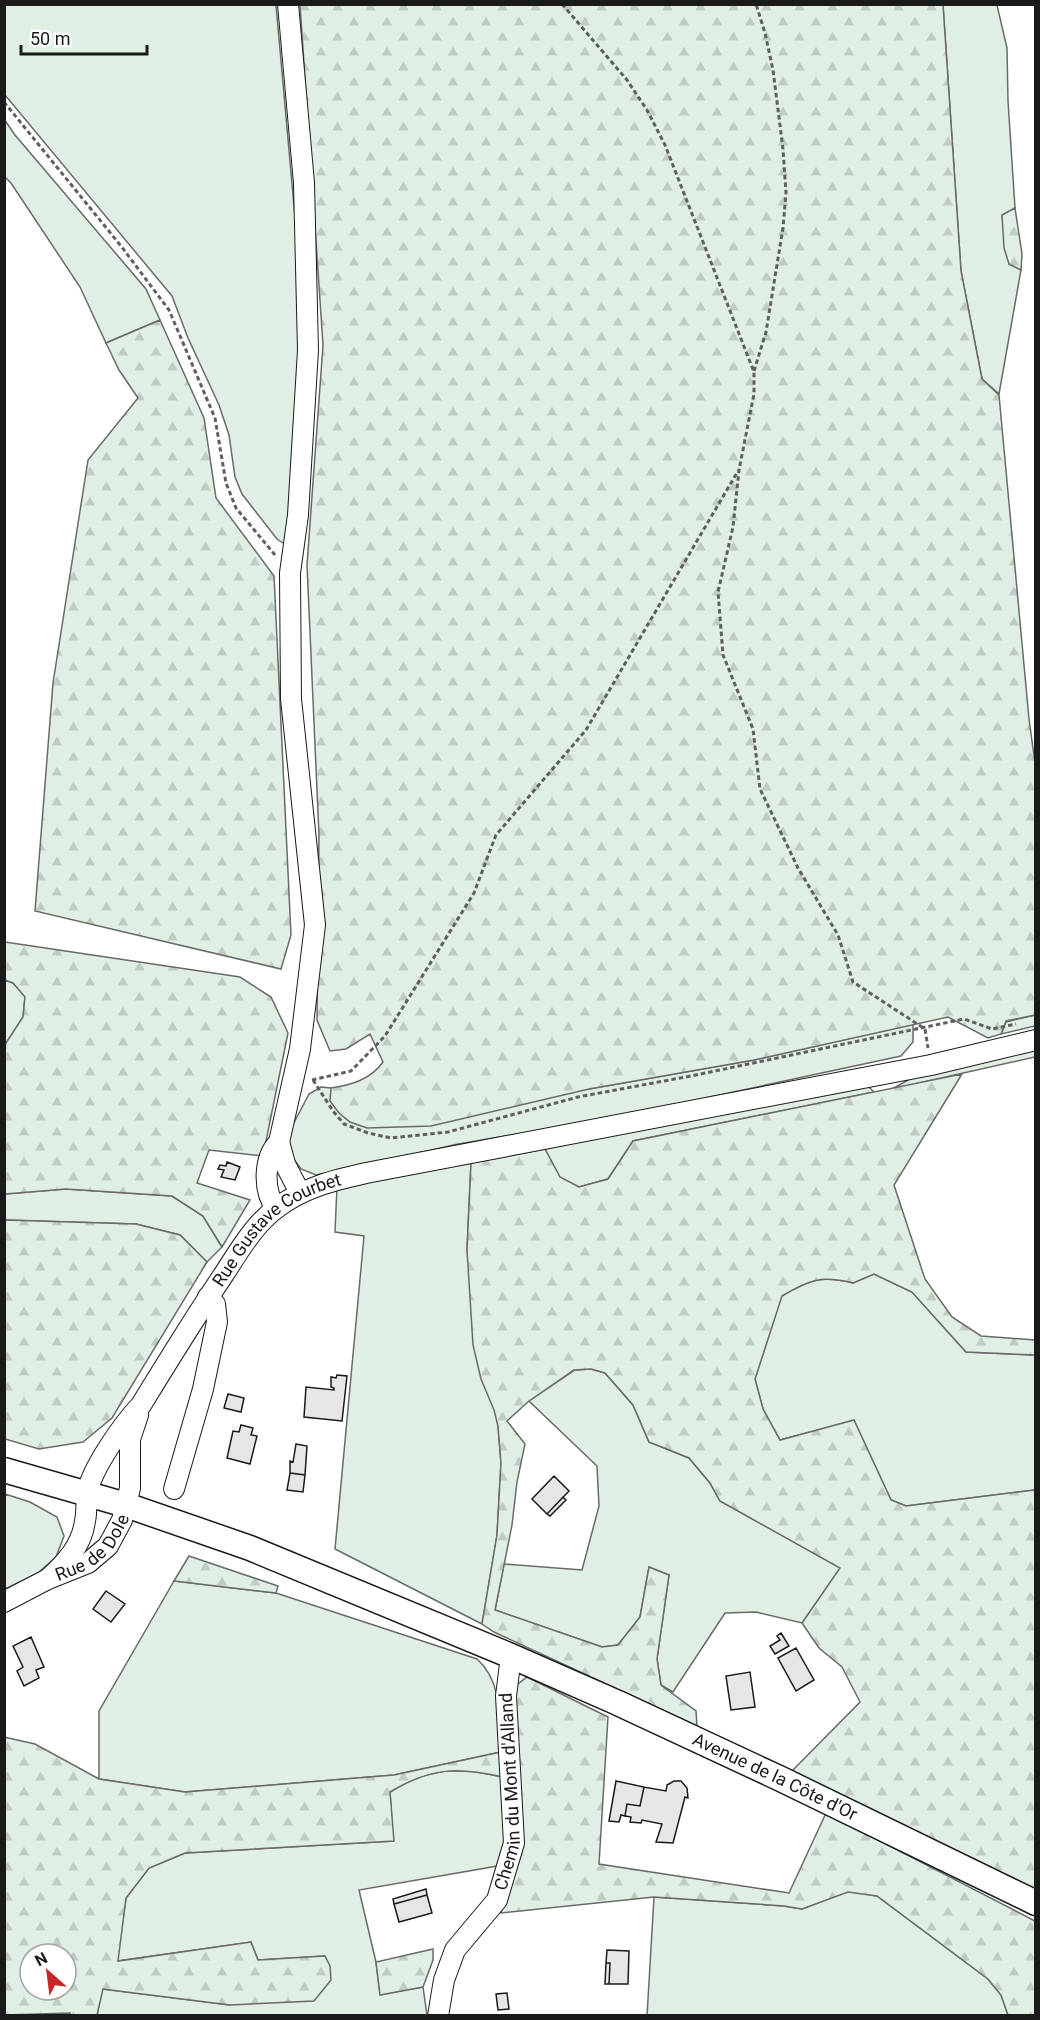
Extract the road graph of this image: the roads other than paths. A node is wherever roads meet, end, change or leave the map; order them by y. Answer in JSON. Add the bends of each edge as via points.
{"nodes":[{"id":1,"x":288,"y":4,"type":"edge"},
{"id":2,"x":1035,"y":1040,"type":"edge"},
{"id":3,"x":279,"y":1142,"type":"junction"},
{"id":4,"x":300,"y":1193,"type":"junction"},
{"id":5,"x":276,"y":1208,"type":"junction"},
{"id":6,"x":208,"y":1298,"type":"junction"},
{"id":7,"x":141,"y":1405,"type":"junction"},
{"id":8,"x":4,"y":1470,"type":"edge"},
{"id":9,"x":174,"y":1489,"type":"dead end"},
{"id":10,"x":87,"y":1493,"type":"junction"},
{"id":11,"x":126,"y":1505,"type":"junction"},
{"id":12,"x":48,"y":1579,"type":"junction"},
{"id":13,"x":4,"y":1602,"type":"edge"},
{"id":14,"x":511,"y":1656,"type":"junction"},
{"id":15,"x":1035,"y":1903,"type":"edge"},
{"id":16,"x":438,"y":2016,"type":"edge"}],
"edges":[{"from":1,"to":3,"type":"street","via":[[304,183],[308,350],[298,515],[290,573],[291,699],[315,925],[300,1050]]},
{"from":2,"to":4,"type":"street","name":"Rue Gustave Courbet","via":[[931,1065],[366,1173]]},
{"from":3,"to":4,"type":"street"},
{"from":3,"to":5,"type":"street","via":[[272,1152],[267,1179],[268,1195]]},
{"from":4,"to":5,"type":"street","name":"Rue Gustave Courbet"},
{"from":5,"to":6,"type":"street","name":"Rue Gustave Courbet","via":[[263,1219]]},
{"from":6,"to":7,"type":"street","name":"Rue Gustave Courbet"},
{"from":6,"to":9,"type":"street","via":[[215,1304],[217,1322],[203,1389]]},
{"from":7,"to":10,"type":"street","name":"Rue Gustave Courbet","via":[[114,1441]]},
{"from":7,"to":11,"type":"street","name":"Rue Gustave Courbet","via":[[130,1439]]},
{"from":8,"to":10,"type":"main road","name":"Avenue de la Côte d'Or"},
{"from":10,"to":11,"type":"main road","name":"Avenue de la Côte d'Or"},
{"from":10,"to":12,"type":"street","name":"Rue de Dole","via":[[80,1540],[71,1556]]},
{"from":11,"to":12,"type":"street","name":"Rue de Dole","via":[[108,1546],[88,1563]]},
{"from":11,"to":14,"type":"main road","name":"Avenue de la Côte d'Or","via":[[250,1548]]},
{"from":12,"to":13,"type":"street","name":"Rue de Dole"},
{"from":14,"to":15,"type":"main road","name":"Avenue de la Côte d'Or","via":[[759,1769]]},
{"from":14,"to":16,"type":"street","name":"Chemin du Mont d'Alland","via":[[506,1696],[514,1843],[497,1900],[455,1950],[444,1980]]}]}
